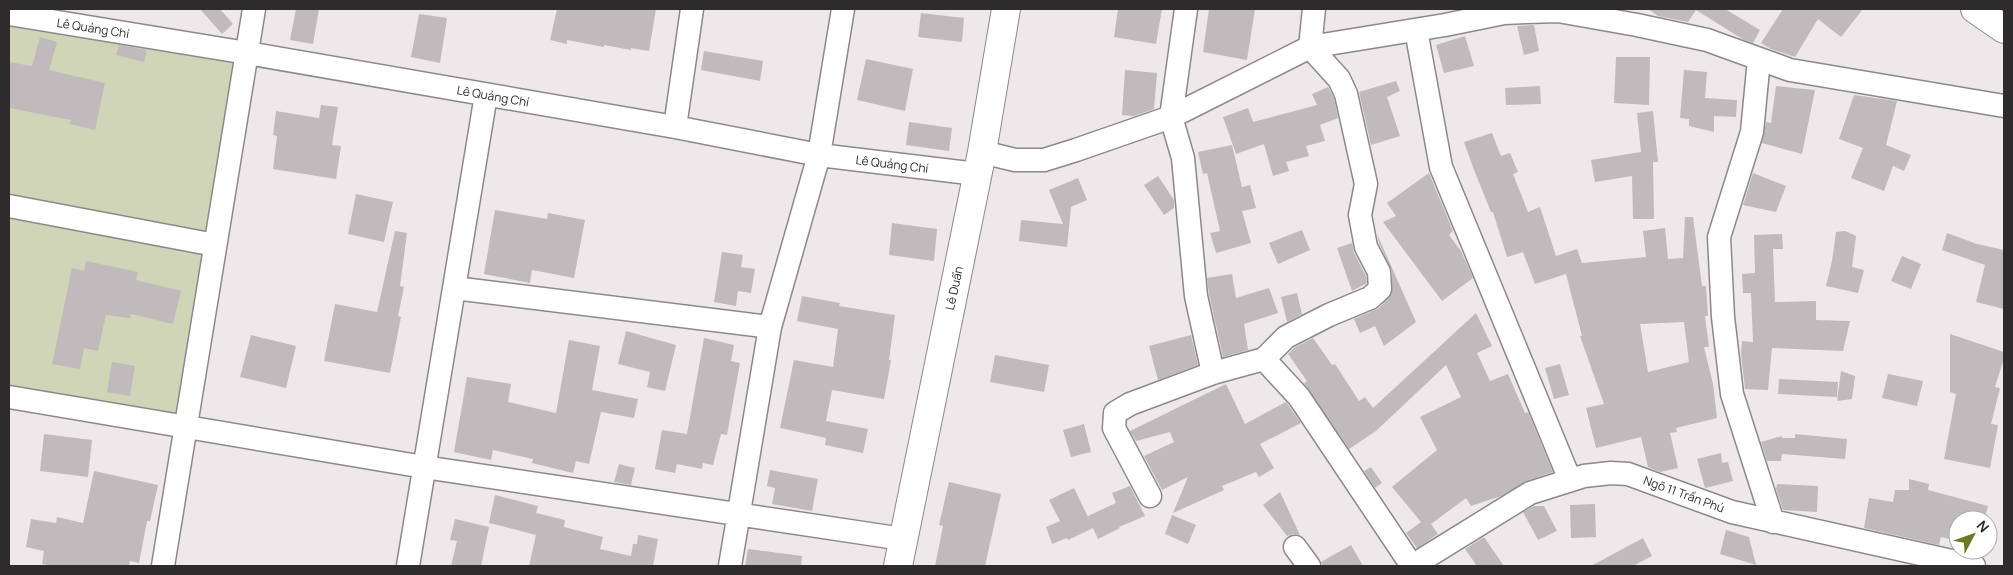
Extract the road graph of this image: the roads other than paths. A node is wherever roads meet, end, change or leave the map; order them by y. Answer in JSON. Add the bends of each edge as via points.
{"nodes":[{"id":1,"x":254,"y":9,"type":"edge"},
{"id":2,"x":692,"y":9,"type":"edge"},
{"id":3,"x":844,"y":9,"type":"edge"},
{"id":4,"x":1006,"y":9,"type":"edge"},
{"id":5,"x":1186,"y":9,"type":"edge"},
{"id":6,"x":1314,"y":9,"type":"edge"},
{"id":7,"x":1975,"y":9,"type":"edge"},
{"id":8,"x":9,"y":14,"type":"edge"},
{"id":9,"x":54,"y":14,"type":"edge"},
{"id":10,"x":2004,"y":29,"type":"edge"},
{"id":11,"x":1416,"y":30,"type":"junction"},
{"id":12,"x":1310,"y":47,"type":"junction"},
{"id":13,"x":247,"y":53,"type":"junction"},
{"id":14,"x":1759,"y":59,"type":"junction"},
{"id":15,"x":486,"y":95,"type":"junction"},
{"id":16,"x":2004,"y":106,"type":"edge"},
{"id":17,"x":1171,"y":117,"type":"junction"},
{"id":18,"x":675,"y":127,"type":"junction"},
{"id":19,"x":819,"y":155,"type":"junction"},
{"id":20,"x":980,"y":163,"type":"junction"},
{"id":21,"x":9,"y":206,"type":"edge"},
{"id":22,"x":215,"y":245,"type":"junction"},
{"id":23,"x":454,"y":288,"type":"junction"},
{"id":24,"x":770,"y":327,"type":"junction"},
{"id":25,"x":1264,"y":359,"type":"junction"},
{"id":26,"x":1213,"y":373,"type":"junction"},
{"id":27,"x":9,"y":397,"type":"edge"},
{"id":28,"x":186,"y":426,"type":"junction"},
{"id":29,"x":424,"y":467,"type":"junction"},
{"id":30,"x":1570,"y":480,"type":"junction"},
{"id":31,"x":1150,"y":496,"type":"dead end"},
{"id":32,"x":739,"y":513,"type":"junction"},
{"id":33,"x":1773,"y":522,"type":"junction"},
{"id":34,"x":903,"y":539,"type":"junction"},
{"id":35,"x":1295,"y":547,"type":"dead end"},
{"id":36,"x":163,"y":566,"type":"edge"},
{"id":37,"x":408,"y":566,"type":"edge"},
{"id":38,"x":730,"y":566,"type":"edge"},
{"id":39,"x":898,"y":566,"type":"edge"},
{"id":40,"x":1309,"y":566,"type":"edge"},
{"id":41,"x":1412,"y":566,"type":"edge"},
{"id":42,"x":1974,"y":566,"type":"edge"}],
"edges":[{"from":1,"to":13,"type":"street"},
{"from":2,"to":18,"type":"street"},
{"from":3,"to":19,"type":"street"},
{"from":4,"to":20,"type":"main road","name":"Lê Duẩn"},
{"from":5,"to":17,"type":"street"},
{"from":6,"to":12,"type":"street"},
{"from":7,"to":10,"type":"main road"},
{"from":8,"to":9,"type":"street","name":"Lê Quảng Chí"},
{"from":9,"to":13,"type":"street","name":"Lê Quảng Chí"},
{"from":11,"to":12,"type":"street","name":"Lê Quảng Chí"},
{"from":11,"to":14,"type":"street","name":"Lê Quảng Chí","via":[[1504,13],[1558,11],[1707,40]]},
{"from":11,"to":30,"type":"street","via":[[1442,167]]},
{"from":12,"to":17,"type":"street","name":"Lê Quảng Chí"},
{"from":12,"to":25,"type":"street","via":[[1339,79],[1346,94],[1366,184],[1360,216],[1366,247],[1379,272],[1380,289],[1370,298],[1286,338]]},
{"from":13,"to":15,"type":"street","name":"Lê Quảng Chí"},
{"from":13,"to":22,"type":"street"},
{"from":14,"to":16,"type":"street","name":"Lê Quảng Chí","via":[[1790,70]]},
{"from":14,"to":33,"type":"street","via":[[1752,132],[1718,237],[1722,317],[1732,394]]},
{"from":15,"to":18,"type":"street","name":"Lê Quảng Chí"},
{"from":15,"to":23,"type":"street"},
{"from":17,"to":20,"type":"street","name":"Lê Quảng Chí","via":[[1044,160]]},
{"from":17,"to":26,"type":"street","via":[[1183,158],[1196,296]]},
{"from":18,"to":19,"type":"street","name":"Lê Quảng Chí"},
{"from":19,"to":20,"type":"street","name":"Lê Quảng Chí"},
{"from":19,"to":24,"type":"street"},
{"from":20,"to":34,"type":"main road","name":"Lê Duẩn"},
{"from":21,"to":22,"type":"street"},
{"from":22,"to":28,"type":"street"},
{"from":23,"to":24,"type":"street"},
{"from":23,"to":29,"type":"street"},
{"from":24,"to":32,"type":"street"},
{"from":25,"to":26,"type":"street"},
{"from":25,"to":41,"type":"street","via":[[1298,397]]},
{"from":26,"to":31,"type":"street","via":[[1130,404],[1115,413],[1114,428]]},
{"from":27,"to":28,"type":"street"},
{"from":28,"to":29,"type":"street"},
{"from":28,"to":36,"type":"street"},
{"from":29,"to":32,"type":"street"},
{"from":29,"to":37,"type":"street"},
{"from":30,"to":33,"type":"street","name":"Ngõ 11 Trần Phú","via":[[1611,473],[1628,474],[1732,512]]},
{"from":30,"to":41,"type":"street","name":"Ngõ 11 Trần Phú","via":[[1530,493]]},
{"from":32,"to":34,"type":"street"},
{"from":32,"to":38,"type":"street"},
{"from":33,"to":42,"type":"street","name":"Ngõ 11 Trần Phú"},
{"from":34,"to":39,"type":"main road","name":"Lê Duẩn"},
{"from":35,"to":40,"type":"street"}]}
